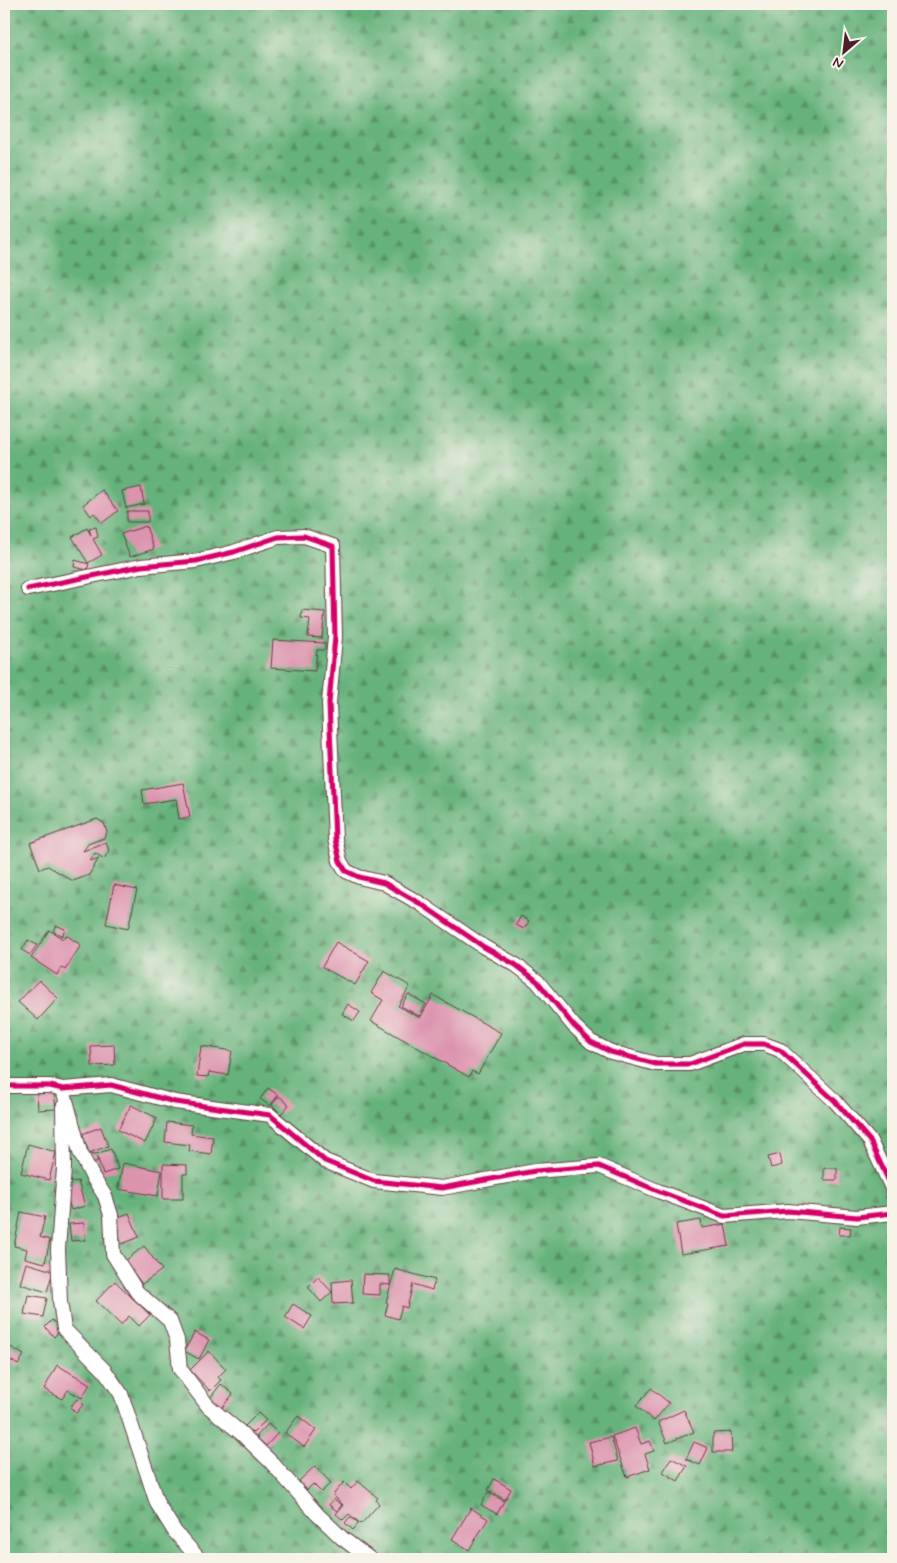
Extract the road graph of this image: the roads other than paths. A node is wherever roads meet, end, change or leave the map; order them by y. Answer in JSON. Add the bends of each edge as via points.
{"nodes":[{"id":1,"x":28,"y":589,"type":"dead end"},
{"id":2,"x":4,"y":1086,"type":"edge"},
{"id":3,"x":63,"y":1089,"type":"junction"},
{"id":4,"x":893,"y":1196,"type":"edge"},
{"id":5,"x":893,"y":1214,"type":"edge"},
{"id":6,"x":199,"y":1559,"type":"edge"},
{"id":7,"x":370,"y":1559,"type":"edge"}],
"edges":[{"from":1,"to":4,"type":"street","via":[[141,566],[196,561],[278,537],[304,536],[333,546],[335,637],[329,703],[335,839],[340,861],[346,870],[384,883],[516,965],[537,981],[591,1042],[611,1052],[656,1064],[690,1064],[744,1044],[764,1044],[780,1050],[835,1101],[870,1141]]},
{"from":2,"to":3,"type":"street"},
{"from":3,"to":5,"type":"street","via":[[111,1085],[175,1102],[270,1115],[325,1161],[374,1181],[442,1188],[535,1171],[598,1166],[724,1216],[788,1212],[857,1217]]},
{"from":3,"to":6,"type":"street","via":[[64,1168],[58,1249],[64,1329],[105,1371],[121,1394],[157,1503],[175,1532]]},
{"from":3,"to":7,"type":"street","via":[[80,1152],[106,1196],[111,1215],[113,1254],[137,1292],[170,1321],[177,1340],[180,1368],[208,1406],[272,1463],[342,1538]]}]}
